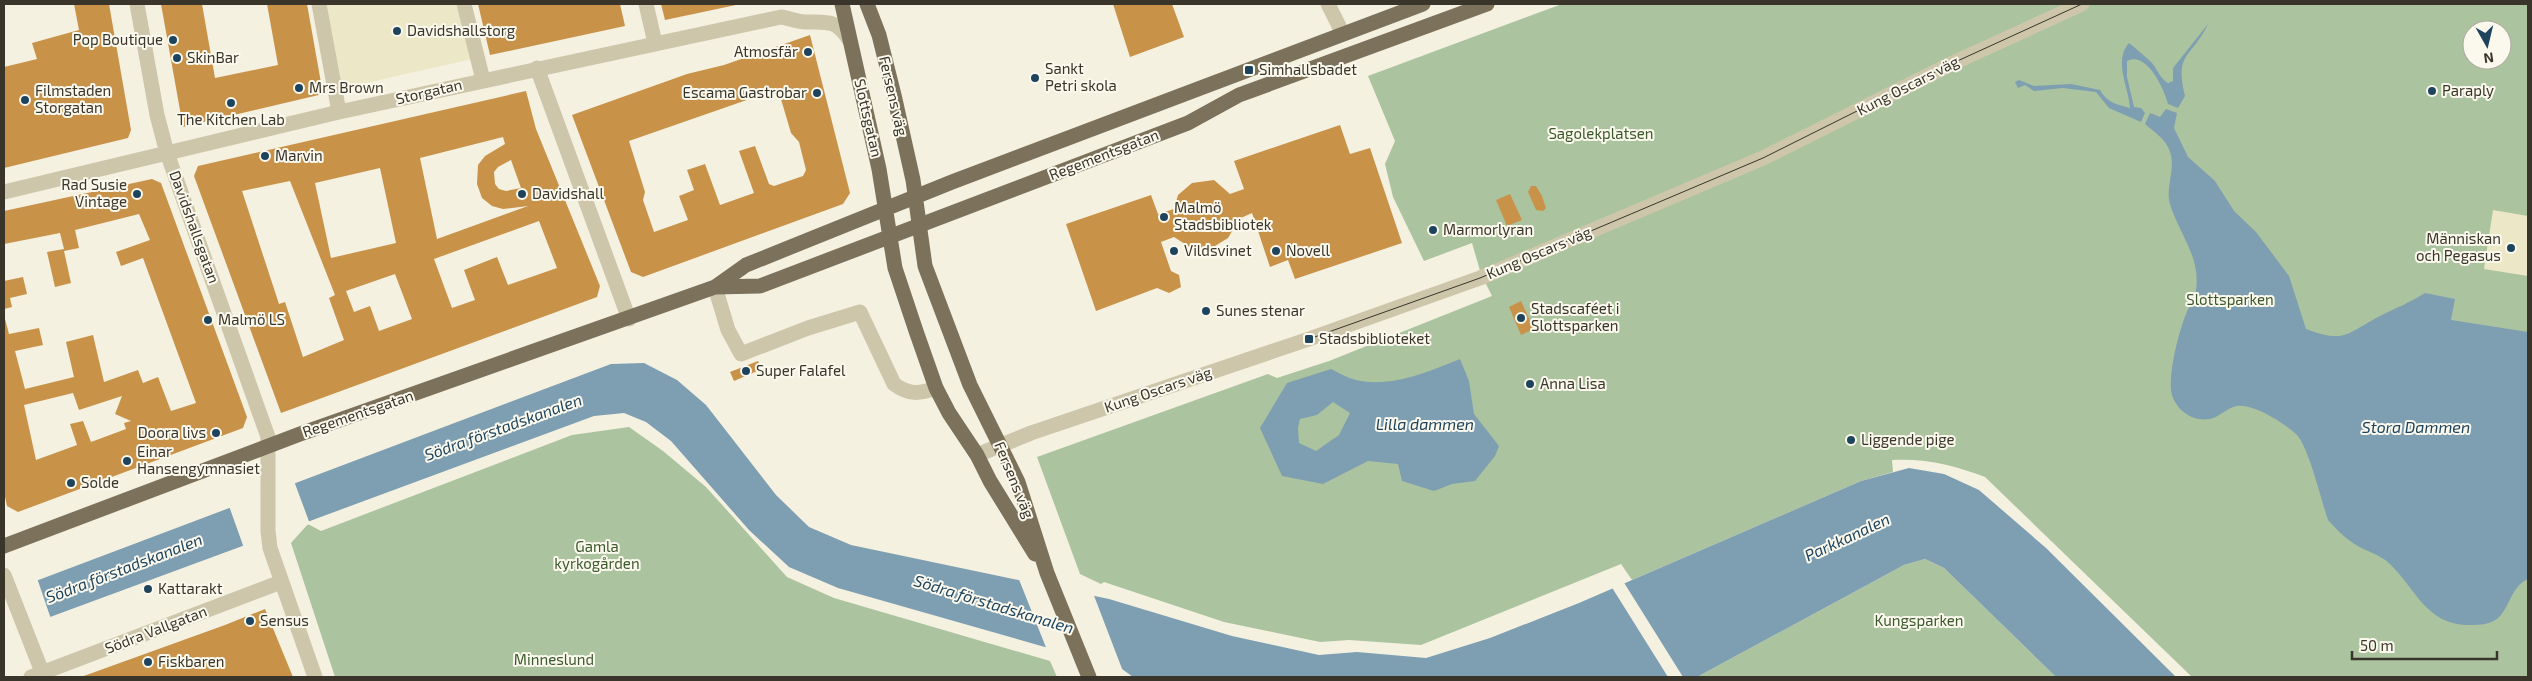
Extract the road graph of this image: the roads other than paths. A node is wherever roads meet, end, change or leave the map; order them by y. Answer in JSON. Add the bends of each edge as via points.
{"nodes":[{"id":1,"x":137,"y":4,"type":"edge"},
{"id":2,"x":319,"y":4,"type":"edge"},
{"id":3,"x":464,"y":4,"type":"edge"},
{"id":4,"x":646,"y":4,"type":"edge"},
{"id":5,"x":842,"y":4,"type":"edge"},
{"id":6,"x":867,"y":4,"type":"edge"},
{"id":7,"x":1328,"y":4,"type":"edge"},
{"id":8,"x":1423,"y":4,"type":"edge"},
{"id":9,"x":1487,"y":4,"type":"edge"},
{"id":10,"x":2082,"y":4,"type":"edge"},
{"id":11,"x":1342,"y":34,"type":"junction"},
{"id":12,"x":848,"y":35,"type":"junction"},
{"id":13,"x":655,"y":43,"type":"junction"},
{"id":14,"x":537,"y":68,"type":"junction"},
{"id":15,"x":483,"y":80,"type":"junction"},
{"id":16,"x":339,"y":112,"type":"junction"},
{"id":17,"x":167,"y":152,"type":"junction"},
{"id":18,"x":4,"y":192,"type":"edge"},
{"id":19,"x":915,"y":197,"type":"junction"},
{"id":20,"x":886,"y":209,"type":"junction"},
{"id":21,"x":919,"y":226,"type":"junction"},
{"id":22,"x":891,"y":237,"type":"junction"},
{"id":23,"x":715,"y":287,"type":"junction"},
{"id":24,"x":629,"y":319,"type":"junction"},
{"id":25,"x":936,"y":388,"type":"junction"},
{"id":26,"x":1002,"y":445,"type":"junction"},
{"id":27,"x":270,"y":446,"type":"junction"},
{"id":28,"x":977,"y":455,"type":"junction"},
{"id":29,"x":4,"y":546,"type":"edge"},
{"id":30,"x":1047,"y":573,"type":"junction"},
{"id":31,"x":6,"y":579,"type":"edge"},
{"id":32,"x":281,"y":582,"type":"junction"},
{"id":33,"x":39,"y":676,"type":"edge"},
{"id":34,"x":315,"y":677,"type":"edge"},
{"id":35,"x":1089,"y":677,"type":"edge"}],
"edges":[{"from":1,"to":17,"type":"street","name":"Davidshallsgatan","via":[[158,121]]},
{"from":2,"to":16,"type":"street"},
{"from":3,"to":15,"type":"street"},
{"from":4,"to":13,"type":"street"},
{"from":5,"to":12,"type":"main road"},
{"from":6,"to":19,"type":"main road","name":"Fersens väg","via":[[884,54]]},
{"from":7,"to":11,"type":"street"},
{"from":8,"to":11,"type":"main road","name":"Regementsgatan"},
{"from":9,"to":21,"type":"main road","name":"Regementsgatan","via":[[1239,95],[1188,123]]},
{"from":10,"to":26,"type":"street","name":"Kung Oscars väg","via":[[1962,58],[1763,158],[1480,278]]},
{"from":11,"to":19,"type":"main road","name":"Regementsgatan"},
{"from":12,"to":13,"type":"street","name":"Storgatan","via":[[827,21],[805,22],[782,17]]},
{"from":12,"to":20,"type":"main road","name":"Slottsgatan"},
{"from":13,"to":14,"type":"street","name":"Storgatan"},
{"from":14,"to":15,"type":"street","name":"Storgatan"},
{"from":14,"to":24,"type":"street"},
{"from":15,"to":16,"type":"street","name":"Storgatan"},
{"from":16,"to":17,"type":"street","name":"Storgatan"},
{"from":17,"to":18,"type":"street","name":"Storgatan"},
{"from":17,"to":27,"type":"street","name":"Davidshallsgatan"},
{"from":19,"to":20,"type":"main road","name":"Regementsgatan"},
{"from":19,"to":21,"type":"main road","name":"Fersens väg"},
{"from":20,"to":22,"type":"main road","name":"Fersens väg"},
{"from":20,"to":23,"type":"main road","name":"Regementsgatan","via":[[746,265]]},
{"from":21,"to":22,"type":"main road","name":"Regementsgatan"},
{"from":21,"to":26,"type":"main road","name":"Fersens väg","via":[[925,266],[936,296],[970,385]]},
{"from":22,"to":23,"type":"main road","name":"Regementsgatan","via":[[760,286]]},
{"from":22,"to":25,"type":"main road","name":"Fersens väg","via":[[902,293]]},
{"from":23,"to":24,"type":"main road","name":"Regementsgatan"},
{"from":23,"to":25,"type":"street","via":[[728,330],[741,354],[860,312],[894,384],[904,392]]},
{"from":24,"to":27,"type":"main road","name":"Regementsgatan"},
{"from":25,"to":28,"type":"main road","name":"Fersens väg"},
{"from":26,"to":28,"type":"street","name":"Kung Oscars väg"},
{"from":26,"to":30,"type":"main road","name":"Fersens väg","via":[[1018,482]]},
{"from":27,"to":29,"type":"main road","name":"Regementsgatan"},
{"from":27,"to":32,"type":"street","via":[[270,548]]},
{"from":28,"to":30,"type":"main road","name":"Fersens väg"},
{"from":30,"to":35,"type":"main road"},
{"from":31,"to":33,"type":"street"},
{"from":32,"to":33,"type":"street","name":"Södra Vallgatan"},
{"from":32,"to":34,"type":"street"}]}
